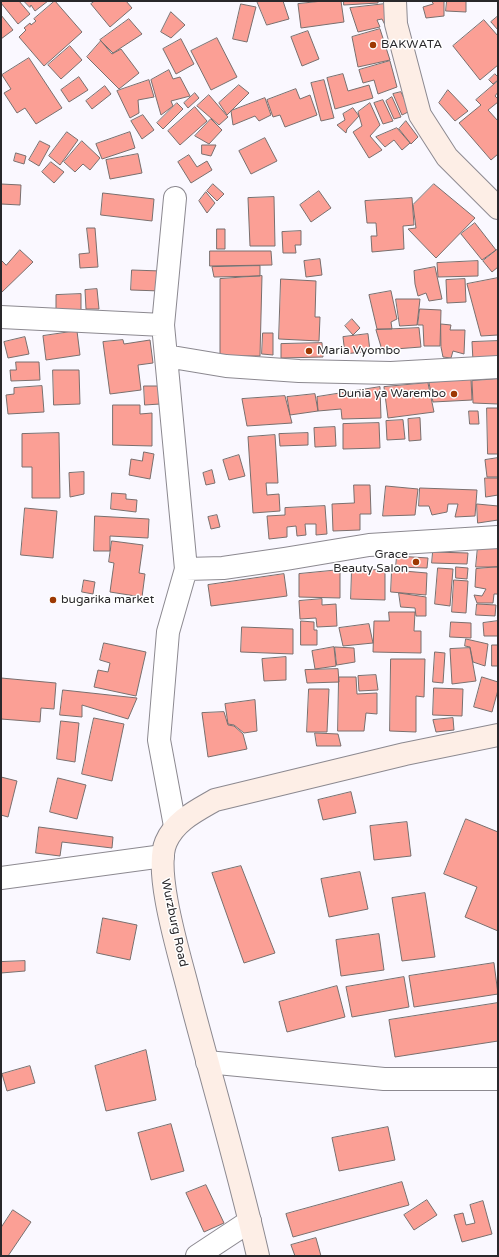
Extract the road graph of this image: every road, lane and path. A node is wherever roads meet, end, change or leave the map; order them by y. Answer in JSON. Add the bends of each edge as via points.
{"nodes":[{"id":1,"x":395,"y":1,"type":"edge"},
{"id":2,"x":175,"y":198,"type":"dead end"},
{"id":3,"x":498,"y":208,"type":"edge"},
{"id":4,"x":1,"y":317,"type":"edge"},
{"id":5,"x":163,"y":325,"type":"junction"},
{"id":6,"x":166,"y":356,"type":"junction"},
{"id":7,"x":498,"y":367,"type":"edge"},
{"id":8,"x":498,"y":537,"type":"edge"},
{"id":9,"x":186,"y":569,"type":"junction"},
{"id":10,"x":498,"y":735,"type":"edge"},
{"id":11,"x":175,"y":826,"type":"junction"},
{"id":12,"x":163,"y":856,"type":"junction"},
{"id":13,"x":1,"y":878,"type":"edge"},
{"id":14,"x":207,"y":1062,"type":"junction"},
{"id":15,"x":498,"y":1079,"type":"edge"},
{"id":16,"x":250,"y":1221,"type":"junction"},
{"id":17,"x":197,"y":1256,"type":"edge"},
{"id":18,"x":258,"y":1256,"type":"edge"}],
"edges":[{"from":1,"to":3,"type":"main road","via":[[396,24],[420,115],[447,157]]},
{"from":2,"to":5,"type":"street"},
{"from":4,"to":5,"type":"street"},
{"from":5,"to":6,"type":"street"},
{"from":6,"to":7,"type":"street","via":[[226,366],[299,371],[391,373]]},
{"from":6,"to":9,"type":"street"},
{"from":8,"to":9,"type":"street","via":[[369,545],[223,568]]},
{"from":9,"to":11,"type":"street","via":[[168,632],[159,740]]},
{"from":10,"to":11,"type":"main road","name":"Wurzburg Road","via":[[404,754],[215,800]]},
{"from":11,"to":12,"type":"main road","name":"Wurzburg Road","via":[[166,843]]},
{"from":12,"to":13,"type":"street"},
{"from":12,"to":14,"type":"main road","name":"Wurzburg Road","via":[[170,917]]},
{"from":14,"to":15,"type":"street","via":[[384,1079]]},
{"from":14,"to":16,"type":"main road","name":"Wurzburg Road"},
{"from":16,"to":17,"type":"street"},
{"from":16,"to":18,"type":"main road","name":"Wurzburg Road"}]}
